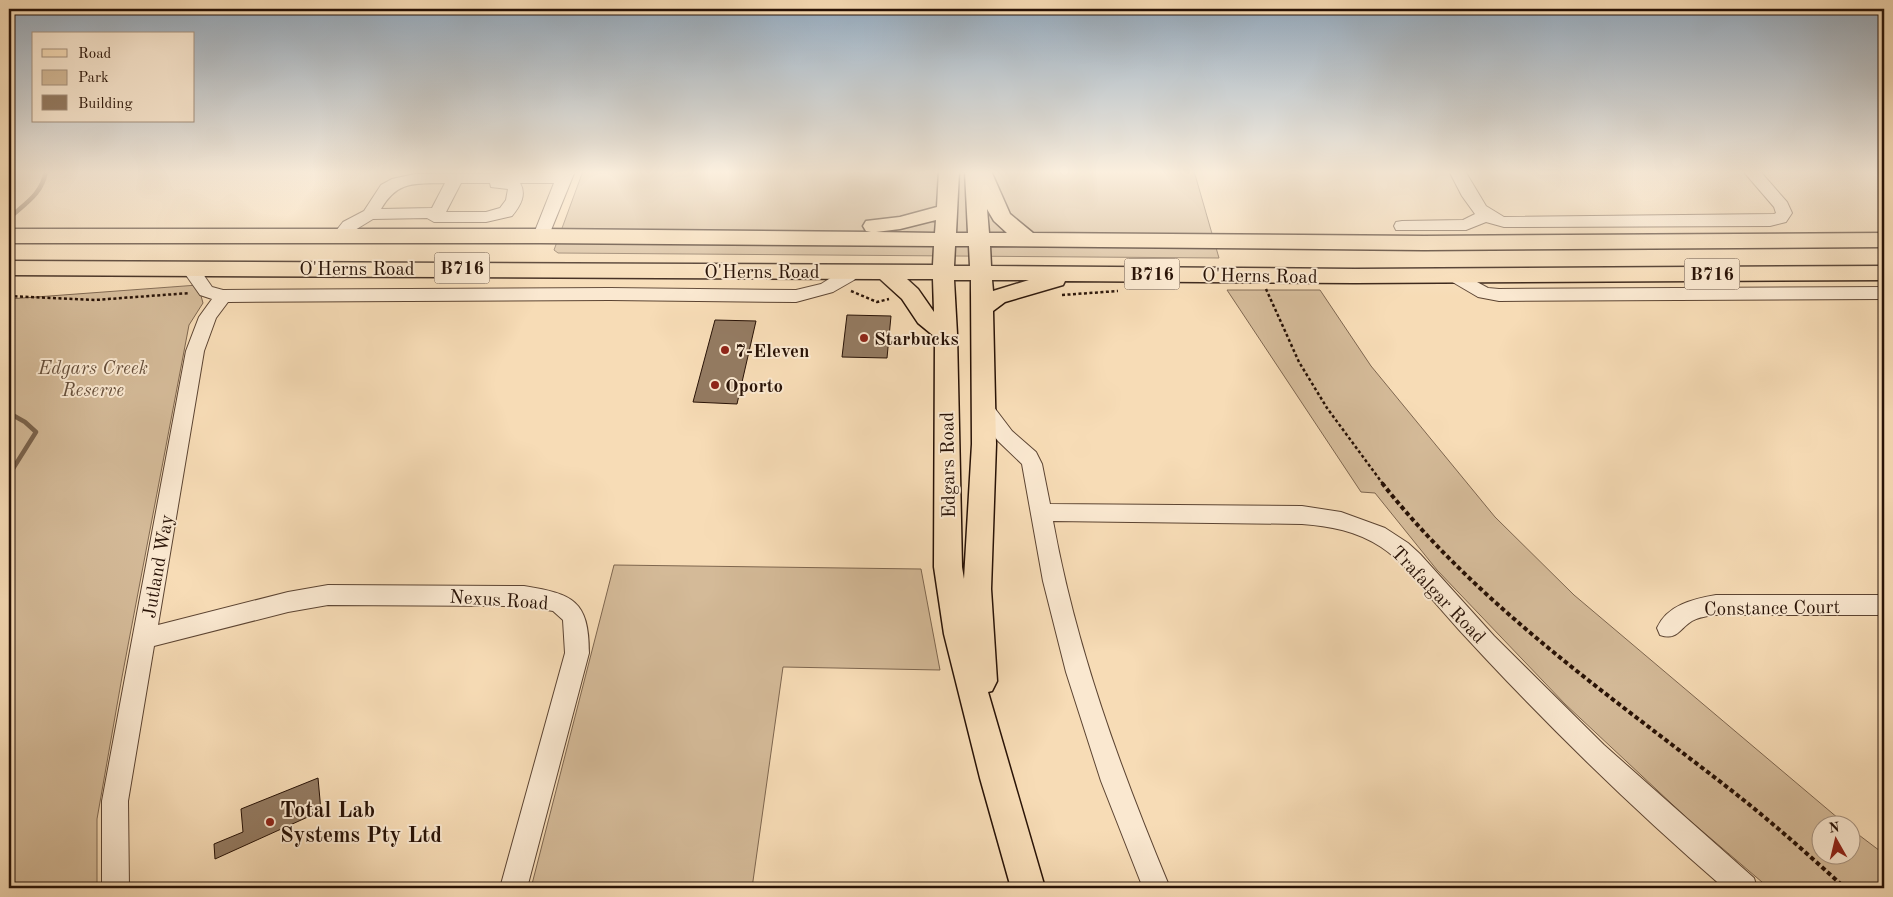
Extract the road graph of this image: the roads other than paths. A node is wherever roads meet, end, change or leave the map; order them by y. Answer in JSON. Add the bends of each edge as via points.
{"nodes":[{"id":1,"x":504,"y":213,"type":"edge"},
{"id":2,"x":550,"y":213,"type":"edge"},
{"id":3,"x":939,"y":213,"type":"edge"},
{"id":4,"x":946,"y":213,"type":"edge"},
{"id":5,"x":979,"y":213,"type":"edge"},
{"id":6,"x":999,"y":213,"type":"edge"},
{"id":7,"x":1482,"y":213,"type":"edge"},
{"id":8,"x":1784,"y":213,"type":"edge"},
{"id":9,"x":370,"y":214,"type":"joint"},
{"id":10,"x":435,"y":215,"type":"junction"},
{"id":11,"x":1485,"y":216,"type":"junction"},
{"id":12,"x":1402,"y":226,"type":"dead end"},
{"id":13,"x":16,"y":236,"type":"edge"},
{"id":14,"x":340,"y":236,"type":"junction"},
{"id":15,"x":426,"y":236,"type":"junction"},
{"id":16,"x":541,"y":236,"type":"junction"},
{"id":17,"x":753,"y":238,"type":"junction"},
{"id":18,"x":943,"y":240,"type":"junction"},
{"id":19,"x":981,"y":240,"type":"junction"},
{"id":20,"x":1884,"y":240,"type":"edge"},
{"id":21,"x":1029,"y":241,"type":"junction"},
{"id":22,"x":9,"y":268,"type":"edge"},
{"id":23,"x":190,"y":268,"type":"junction"},
{"id":24,"x":854,"y":272,"type":"junction"},
{"id":25,"x":885,"y":272,"type":"junction"},
{"id":26,"x":943,"y":272,"type":"junction"},
{"id":27,"x":981,"y":272,"type":"junction"},
{"id":28,"x":1074,"y":273,"type":"junction"},
{"id":29,"x":1884,"y":273,"type":"edge"},
{"id":30,"x":1455,"y":276,"type":"junction"},
{"id":31,"x":1884,"y":294,"type":"edge"},
{"id":32,"x":222,"y":296,"type":"junction"},
{"id":33,"x":982,"y":309,"type":"junction"},
{"id":34,"x":946,"y":334,"type":"junction"},
{"id":35,"x":983,"y":407,"type":"junction"},
{"id":36,"x":1042,"y":512,"type":"junction"},
{"id":37,"x":1884,"y":605,"type":"edge"},
{"id":38,"x":1668,"y":628,"type":"dead end"},
{"id":39,"x":144,"y":639,"type":"junction"},
{"id":40,"x":989,"y":753,"type":"junction"},
{"id":41,"x":115,"y":888,"type":"edge"},
{"id":42,"x":514,"y":888,"type":"edge"},
{"id":43,"x":1028,"y":888,"type":"edge"},
{"id":44,"x":1156,"y":888,"type":"edge"},
{"id":45,"x":1744,"y":888,"type":"edge"}],
"edges":[{"from":1,"to":10,"type":"street","via":[[486,217]]},
{"from":2,"to":16,"type":"street"},
{"from":3,"to":17,"type":"main road","via":[[900,223]]},
{"from":4,"to":18,"type":"main road","name":"Edgars Road"},
{"from":5,"to":19,"type":"main road","name":"Edgars Road"},
{"from":6,"to":21,"type":"main road"},
{"from":7,"to":11,"type":"street"},
{"from":8,"to":11,"type":"street","via":[[1770,221],[1513,222]]},
{"from":9,"to":10,"type":"street"},
{"from":9,"to":14,"type":"street","via":[[349,226]]},
{"from":10,"to":15,"type":"street"},
{"from":11,"to":12,"type":"street","via":[[1466,225]]},
{"from":13,"to":14,"type":"main road","name":"O'Herns Road","number":"B716"},
{"from":14,"to":15,"type":"main road","name":"O'Herns Road","number":"B716"},
{"from":15,"to":16,"type":"main road","name":"O'Herns Road","number":"B716"},
{"from":16,"to":17,"type":"main road","name":"O'Herns Road","number":"B716"},
{"from":17,"to":18,"type":"main road","name":"O'Herns Road","number":"B716"},
{"from":18,"to":19,"type":"main road","name":"O'Herns Road","number":"B716"},
{"from":18,"to":26,"type":"main road","name":"Edgars Road"},
{"from":19,"to":21,"type":"main road","name":"O'Herns Road","number":"B716"},
{"from":19,"to":27,"type":"main road","name":"Edgars Road"},
{"from":20,"to":21,"type":"main road","name":"O'Herns Road","number":"B716"},
{"from":22,"to":23,"type":"main road","name":"O'Herns Road","number":"B716"},
{"from":23,"to":24,"type":"main road","name":"O'Herns Road","number":"B716"},
{"from":23,"to":32,"type":"street","via":[[206,292]]},
{"from":24,"to":25,"type":"main road","name":"O'Herns Road","number":"B716"},
{"from":24,"to":32,"type":"street","name":"O'Herns Road","via":[[844,281],[818,292],[787,297],[610,294]]},
{"from":25,"to":26,"type":"main road","name":"O'Herns Road","number":"B716"},
{"from":25,"to":34,"type":"main road","via":[[910,294],[926,318]]},
{"from":26,"to":27,"type":"main road","name":"O'Herns Road","number":"B716"},
{"from":26,"to":34,"type":"main road","name":"Edgars Road"},
{"from":27,"to":28,"type":"main road","name":"O'Herns Road","number":"B716"},
{"from":27,"to":33,"type":"main road","name":"Edgars Road"},
{"from":28,"to":30,"type":"main road","name":"O'Herns Road","number":"B716"},
{"from":28,"to":33,"type":"main road","via":[[998,298]]},
{"from":29,"to":30,"type":"main road","name":"O'Herns Road","number":"B716"},
{"from":30,"to":31,"type":"street","name":"O'Herns Road","via":[[1484,293],[1499,295]]},
{"from":32,"to":39,"type":"street","name":"Jutland Way","via":[[208,317],[195,351]]},
{"from":33,"to":35,"type":"main road","name":"Edgars Road"},
{"from":34,"to":40,"type":"main road","name":"Edgars Road","via":[[948,567],[958,634]]},
{"from":35,"to":36,"type":"street","via":[[1005,436],[1029,457]]},
{"from":35,"to":40,"type":"main road","name":"Edgars Road","via":[[977,589]]},
{"from":36,"to":44,"type":"street","via":[[1058,597],[1089,710],[1107,765]]},
{"from":36,"to":45,"type":"street","name":"Trafalgar Road","via":[[1302,515],[1326,517],[1368,530],[1400,550],[1565,724],[1654,809]]},
{"from":37,"to":38,"type":"street","name":"Constance Court","via":[[1716,605],[1696,608],[1678,616]]},
{"from":39,"to":41,"type":"street","name":"Jutland Way","via":[[116,801]]},
{"from":39,"to":42,"type":"street","name":"Nexus Road","via":[[288,602],[335,595],[524,596],[556,601],[568,609],[575,618],[578,631],[577,653]]},
{"from":40,"to":43,"type":"main road","name":"Edgars Road"}]}
